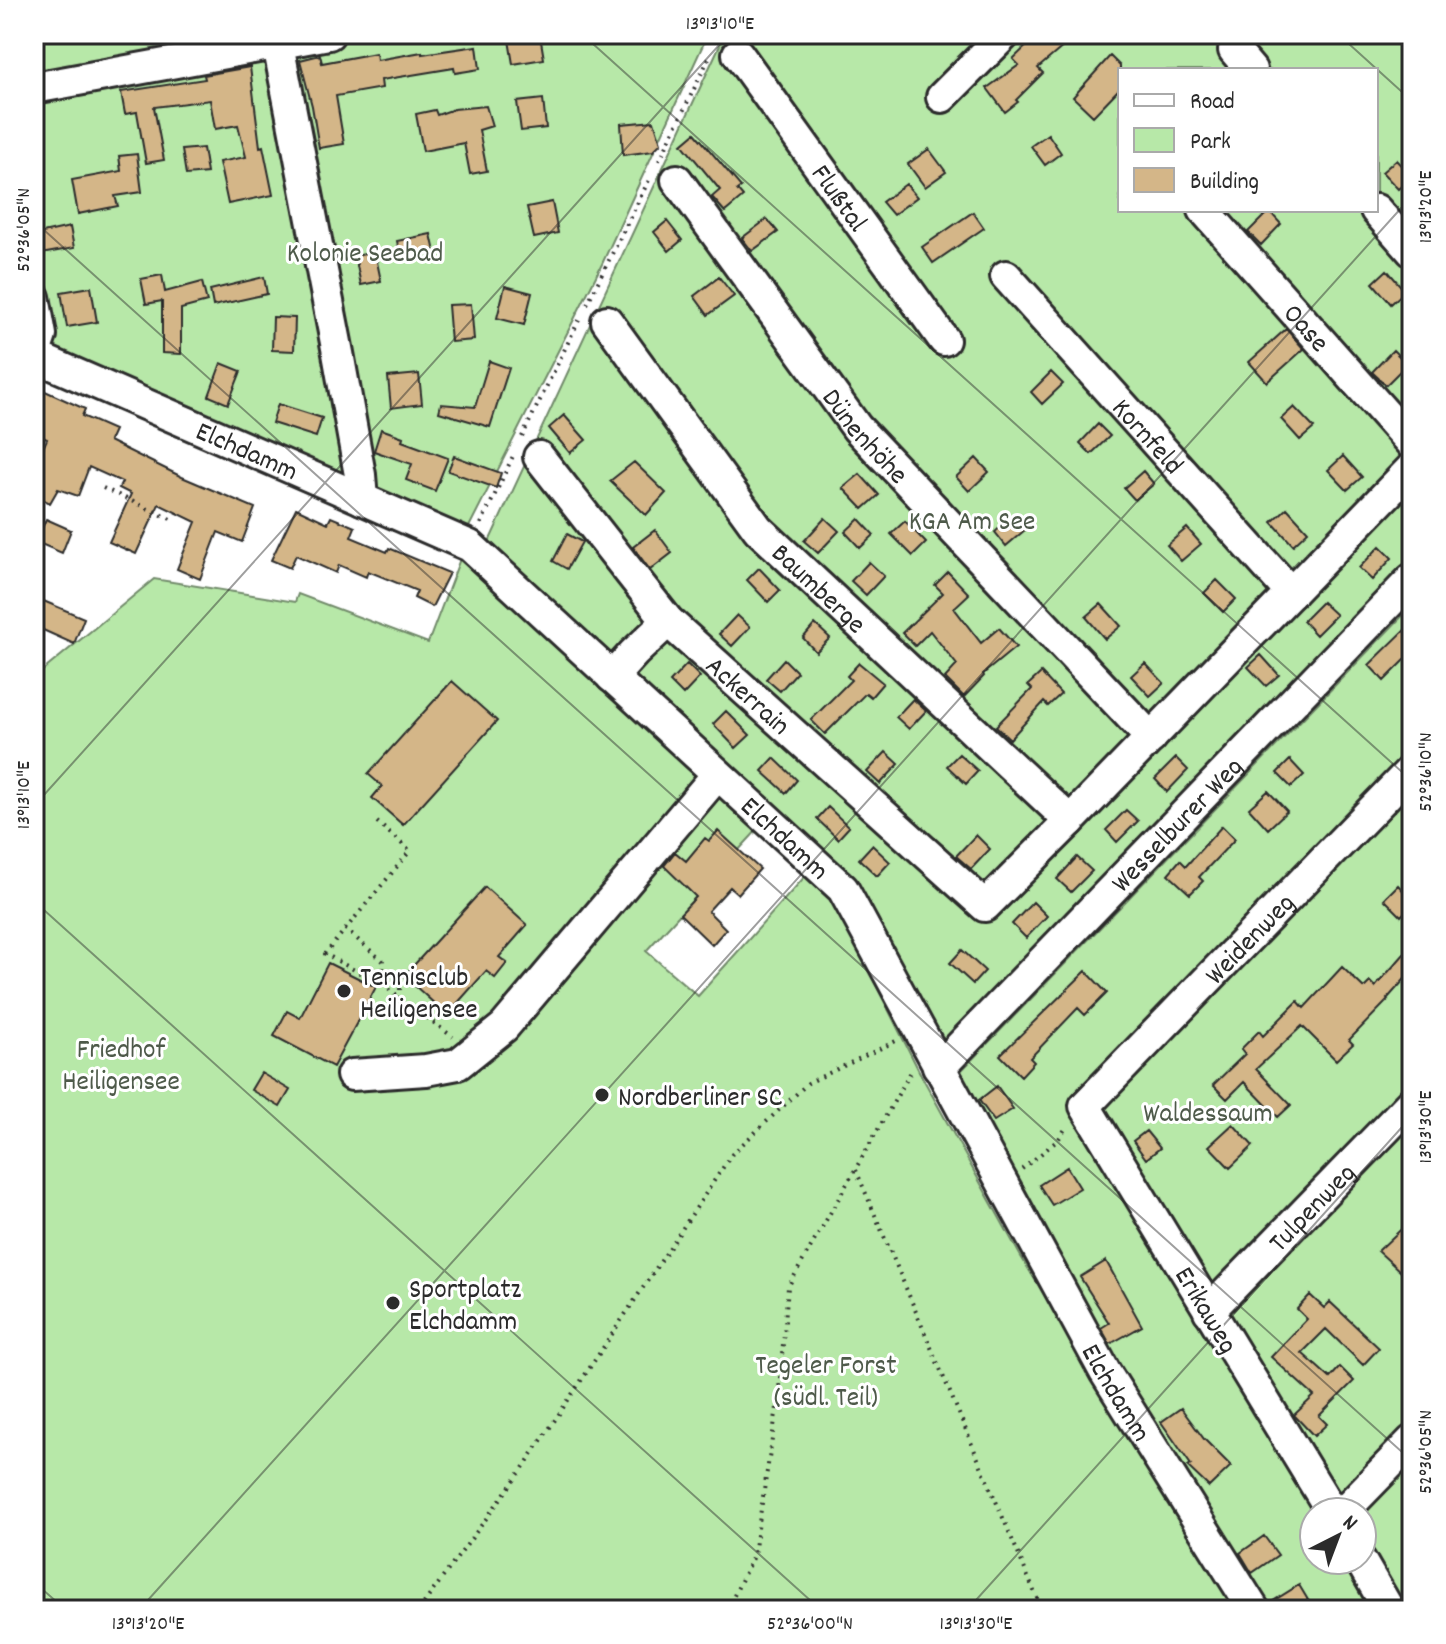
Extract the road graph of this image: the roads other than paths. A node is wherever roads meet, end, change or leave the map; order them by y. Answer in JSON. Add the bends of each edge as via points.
{"nodes":[{"id":1,"x":329,"y":34,"type":"edge"},
{"id":2,"x":1005,"y":34,"type":"edge"},
{"id":3,"x":276,"y":39,"type":"edge"},
{"id":4,"x":726,"y":51,"type":"road end"},
{"id":5,"x":34,"y":88,"type":"edge"},
{"id":6,"x":942,"y":97,"type":"dead end"},
{"id":7,"x":677,"y":180,"type":"dead end"},
{"id":8,"x":1206,"y":212,"type":"edge"},
{"id":9,"x":1378,"y":212,"type":"edge"},
{"id":10,"x":1412,"y":251,"type":"edge"},
{"id":11,"x":1006,"y":276,"type":"dead end"},
{"id":12,"x":34,"y":297,"type":"edge"},
{"id":13,"x":607,"y":321,"type":"dead end"},
{"id":14,"x":944,"y":340,"type":"dead end"},
{"id":15,"x":34,"y":356,"type":"edge"},
{"id":16,"x":1412,"y":444,"type":"edge"},
{"id":17,"x":539,"y":457,"type":"dead end"},
{"id":18,"x":1412,"y":468,"type":"edge"},
{"id":19,"x":362,"y":499,"type":"junction"},
{"id":20,"x":1412,"y":579,"type":"edge"},
{"id":21,"x":1291,"y":593,"type":"junction"},
{"id":22,"x":668,"y":621,"type":"junction"},
{"id":23,"x":612,"y":677,"type":"junction"},
{"id":24,"x":1151,"y":738,"type":"junction"},
{"id":25,"x":1412,"y":769,"type":"edge"},
{"id":26,"x":717,"y":775,"type":"junction"},
{"id":27,"x":1070,"y":821,"type":"junction"},
{"id":28,"x":928,"y":1047,"type":"junction"},
{"id":29,"x":352,"y":1075,"type":"dead end"},
{"id":30,"x":1412,"y":1102,"type":"edge"},
{"id":31,"x":1085,"y":1106,"type":"joint"},
{"id":32,"x":1209,"y":1311,"type":"junction"},
{"id":33,"x":1412,"y":1441,"type":"edge"},
{"id":34,"x":1322,"y":1496,"type":"edge"},
{"id":35,"x":1359,"y":1496,"type":"edge"},
{"id":36,"x":1369,"y":1576,"type":"edge"},
{"id":37,"x":1254,"y":1610,"type":"edge"},
{"id":38,"x":1389,"y":1610,"type":"edge"}],
"edges":[{"from":1,"to":3,"type":"street"},
{"from":2,"to":6,"type":"street"},
{"from":3,"to":5,"type":"street"},
{"from":3,"to":19,"type":"street"},
{"from":4,"to":14,"type":"street","name":"Flußtal"},
{"from":7,"to":24,"type":"street","name":"Dünenhöhe","via":[[857,428]]},
{"from":8,"to":16,"type":"street","name":"Oase"},
{"from":9,"to":10,"type":"street"},
{"from":11,"to":21,"type":"street","name":"Kornfeld"},
{"from":12,"to":15,"type":"street","via":[[41,335]]},
{"from":13,"to":27,"type":"street","name":"Baumberge","via":[[758,529]]},
{"from":15,"to":19,"type":"street","name":"Elchdamm"},
{"from":17,"to":22,"type":"street","name":"Ackerrain"},
{"from":18,"to":21,"type":"street"},
{"from":19,"to":23,"type":"street","name":"Elchdamm","via":[[470,546]]},
{"from":20,"to":28,"type":"street","name":"Wesselburer Weg","via":[[945,1062]]},
{"from":21,"to":24,"type":"street"},
{"from":22,"to":23,"type":"street"},
{"from":22,"to":27,"type":"street","name":"Ackerrain","via":[[985,906]]},
{"from":23,"to":26,"type":"street","name":"Elchdamm"},
{"from":24,"to":27,"type":"street"},
{"from":25,"to":31,"type":"street","name":"Weidenweg"},
{"from":26,"to":28,"type":"street","name":"Elchdamm","via":[[843,889]]},
{"from":26,"to":29,"type":"street","via":[[504,1027],[458,1064]]},
{"from":28,"to":37,"type":"street","name":"Elchdamm","via":[[1105,1372]]},
{"from":30,"to":32,"type":"street","name":"Tulpenweg"},
{"from":31,"to":32,"type":"street","name":"Erikaweg"},
{"from":32,"to":34,"type":"street","name":"Erikaweg"},
{"from":33,"to":35,"type":"street"},
{"from":36,"to":38,"type":"street"}]}
